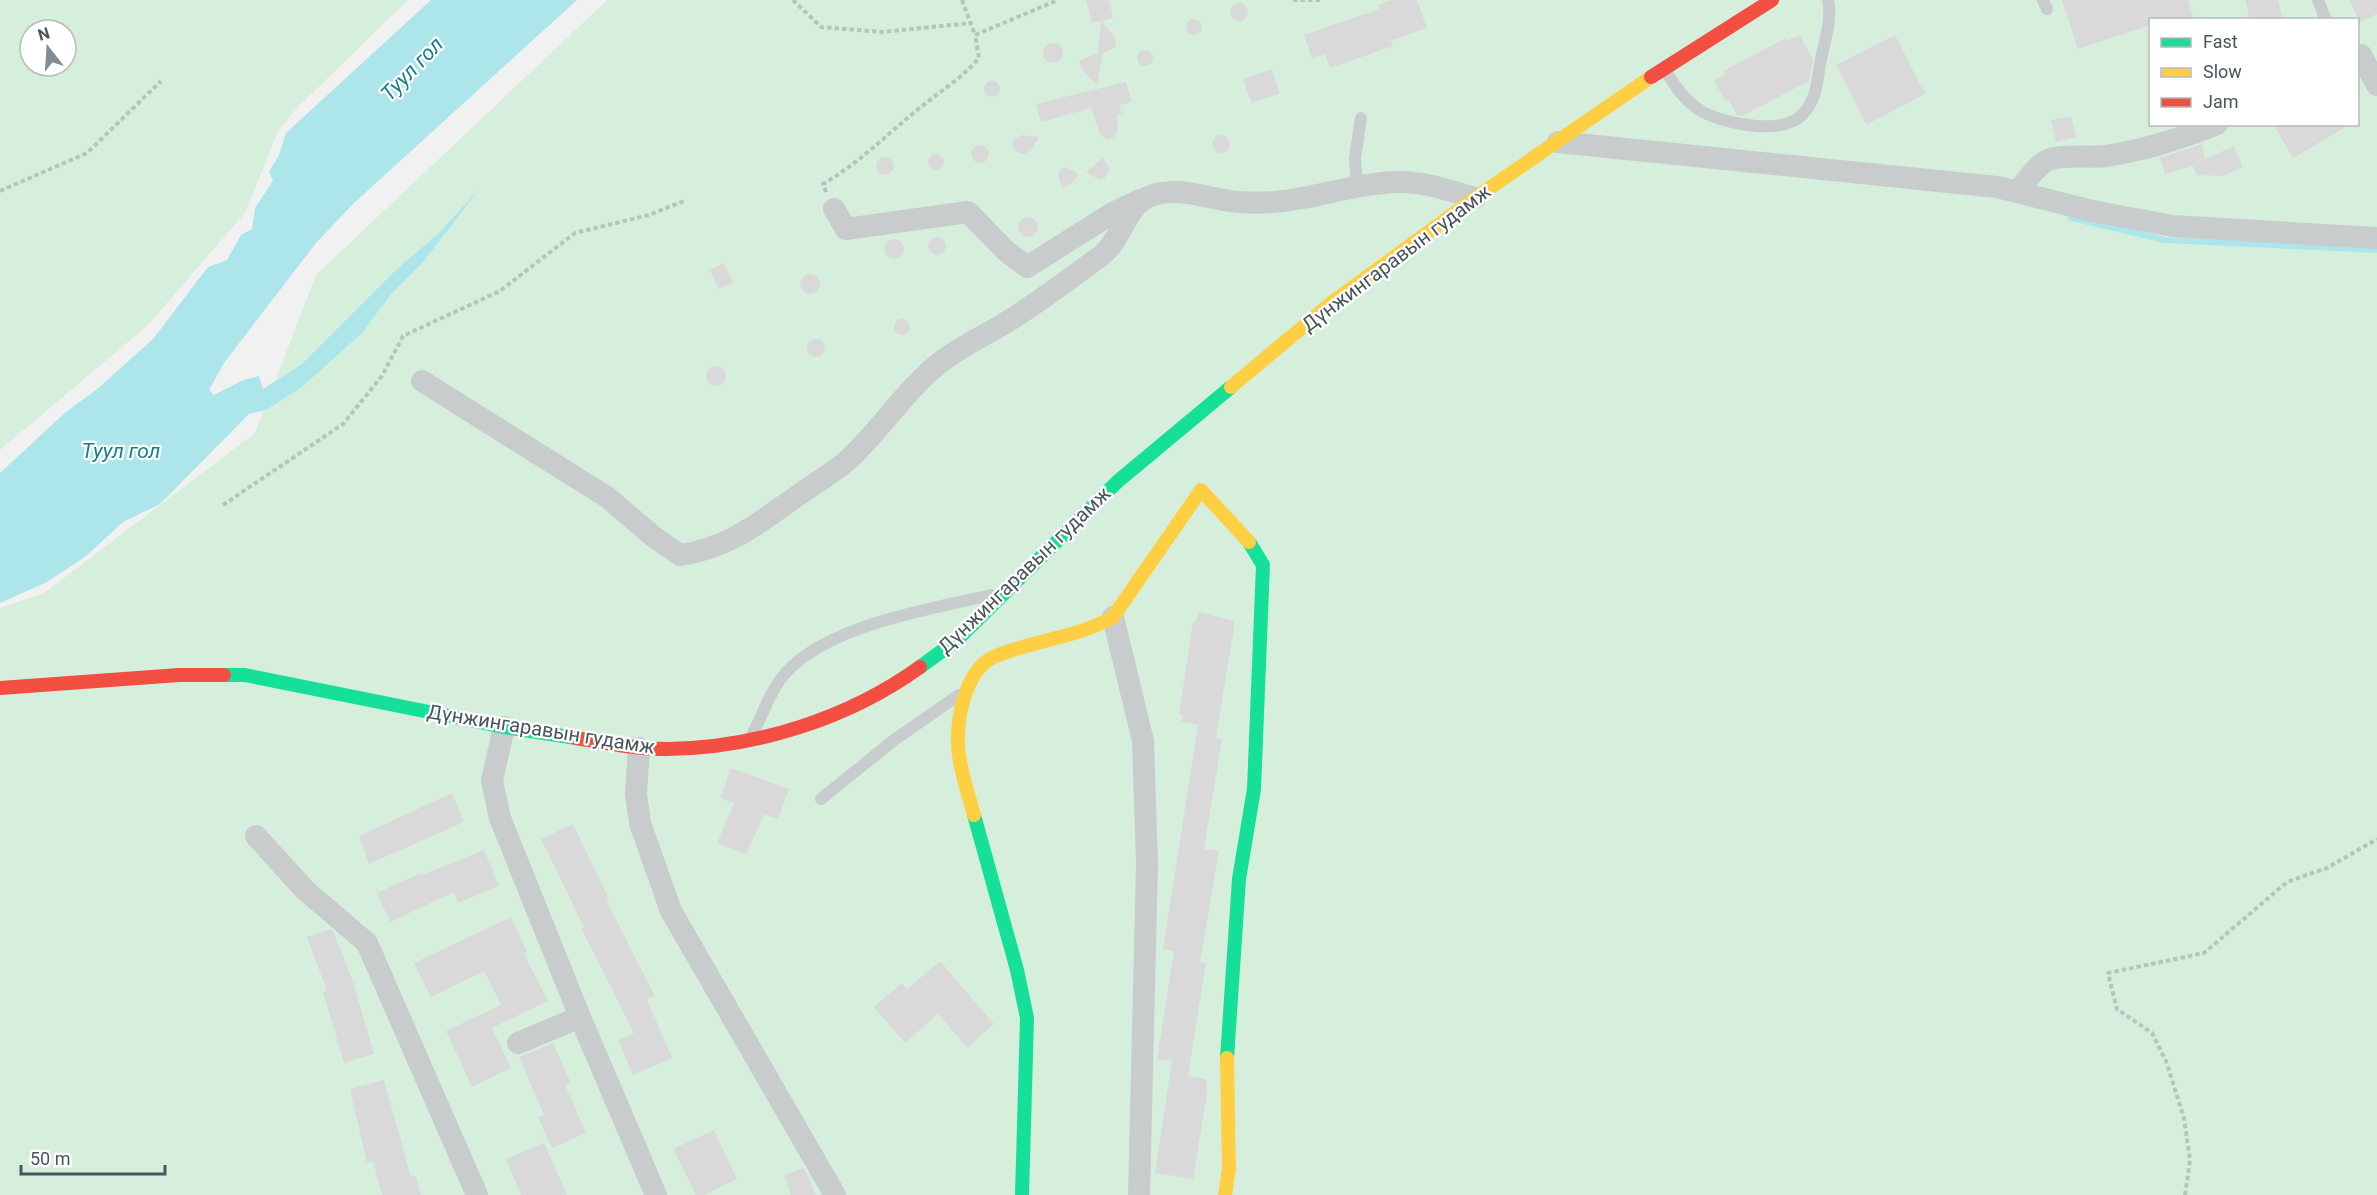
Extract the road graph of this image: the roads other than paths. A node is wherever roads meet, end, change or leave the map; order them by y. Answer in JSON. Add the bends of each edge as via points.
{"nodes":[{"id":1,"x":1772,"y":0,"type":"edge"},
{"id":2,"x":1828,"y":0,"type":"edge"},
{"id":3,"x":2318,"y":0,"type":"edge"},
{"id":4,"x":2325,"y":18,"type":"edge"},
{"id":5,"x":2365,"y":53,"type":"edge"},
{"id":6,"x":1664,"y":68,"type":"junction"},
{"id":7,"x":2377,"y":85,"type":"edge"},
{"id":8,"x":1361,"y":118,"type":"dead end"},
{"id":9,"x":2212,"y":126,"type":"edge"},
{"id":10,"x":1558,"y":142,"type":"junction"},
{"id":11,"x":1357,"y":187,"type":"junction"},
{"id":12,"x":2018,"y":191,"type":"junction"},
{"id":13,"x":1145,"y":198,"type":"junction"},
{"id":14,"x":1475,"y":198,"type":"junction"},
{"id":15,"x":834,"y":209,"type":"road end"},
{"id":16,"x":2377,"y":238,"type":"edge"},
{"id":17,"x":422,"y":381,"type":"dead end"},
{"id":18,"x":1007,"y":592,"type":"junction"},
{"id":19,"x":1113,"y":617,"type":"junction"},
{"id":20,"x":957,"y":640,"type":"junction"},
{"id":21,"x":978,"y":666,"type":"junction"},
{"id":22,"x":0,"y":688,"type":"edge"},
{"id":23,"x":966,"y":690,"type":"junction"},
{"id":24,"x":504,"y":727,"type":"junction"},
{"id":25,"x":750,"y":741,"type":"junction"},
{"id":26,"x":639,"y":748,"type":"junction"},
{"id":27,"x":821,"y":799,"type":"dead end"},
{"id":28,"x":256,"y":836,"type":"dead end"},
{"id":29,"x":580,"y":1017,"type":"junction"},
{"id":30,"x":518,"y":1043,"type":"dead end"},
{"id":31,"x":477,"y":1195,"type":"edge"},
{"id":32,"x":656,"y":1195,"type":"edge"},
{"id":33,"x":835,"y":1195,"type":"edge"},
{"id":34,"x":1022,"y":1195,"type":"edge"},
{"id":35,"x":1139,"y":1195,"type":"edge"},
{"id":36,"x":1225,"y":1195,"type":"edge"}],
"edges":[{"from":1,"to":6,"type":"main road","name":"Дүнжингаравын гудамж"},
{"from":2,"to":6,"type":"lane","via":[[1818,87],[1803,115],[1787,123],[1765,127],[1731,123],[1702,111],[1677,90]]},
{"from":3,"to":4,"type":"lane"},
{"from":5,"to":7,"type":"street"},
{"from":6,"to":10,"type":"main road","name":"Дүнжингаравын гудамж"},
{"from":8,"to":11,"type":"lane","via":[[1354,159]]},
{"from":9,"to":12,"type":"street","via":[[2135,151],[2052,159],[2040,165]]},
{"from":10,"to":12,"type":"street"},
{"from":10,"to":14,"type":"main road","name":"Дүнжингаравын гудамж"},
{"from":11,"to":13,"type":"street","via":[[1304,200],[1266,203],[1179,192],[1161,192]]},
{"from":11,"to":14,"type":"street","via":[[1398,182],[1421,184]]},
{"from":12,"to":16,"type":"street","via":[[2092,211],[2173,226]]},
{"from":13,"to":15,"type":"street","via":[[1111,214],[1027,267],[968,212],[846,229]]},
{"from":13,"to":17,"type":"street","via":[[1112,246],[1011,319],[943,360],[847,461],[733,540],[706,551],[680,555],[607,497]]},
{"from":14,"to":18,"type":"main road","name":"Дүнжингаравын гудамж","via":[[1330,304],[1126,474]]},
{"from":18,"to":20,"type":"main road","name":"Дүнжингаравын гудамж"},
{"from":18,"to":25,"type":"lane","via":[[878,623],[824,645],[780,680]]},
{"from":19,"to":21,"type":"main road","name":"Дүнжингаравын гудамж","via":[[1094,628],[995,656]]},
{"from":19,"to":35,"type":"street","via":[[1143,741],[1147,864]]},
{"from":19,"to":36,"type":"main road","name":"Дүнжингаравын гудамж","via":[[1201,490],[1252,546],[1263,565],[1254,789],[1239,879],[1225,1074]]},
{"from":20,"to":21,"type":"street"},
{"from":20,"to":25,"type":"main road","name":"Дүнжингаравын гудамж","via":[[896,684],[828,717]]},
{"from":21,"to":23,"type":"main road","name":"Дүнжингаравын гудамж"},
{"from":22,"to":24,"type":"main road","name":"Дүнжингаравын гудамж","via":[[179,675],[245,675]]},
{"from":23,"to":27,"type":"lane","via":[[894,740]]},
{"from":23,"to":34,"type":"main road","name":"Дүнжингаравын гудамж","via":[[959,759],[1027,1018]]},
{"from":24,"to":26,"type":"main road","name":"Дүнжингаравын гудамж"},
{"from":24,"to":29,"type":"street","via":[[492,780],[500,818]]},
{"from":25,"to":26,"type":"main road","name":"Дүнжингаравын гудамж"},
{"from":26,"to":33,"type":"street","via":[[636,794],[640,823],[671,911]]},
{"from":28,"to":31,"type":"street","via":[[305,891],[367,943]]},
{"from":29,"to":30,"type":"street"},
{"from":29,"to":32,"type":"street"}]}
